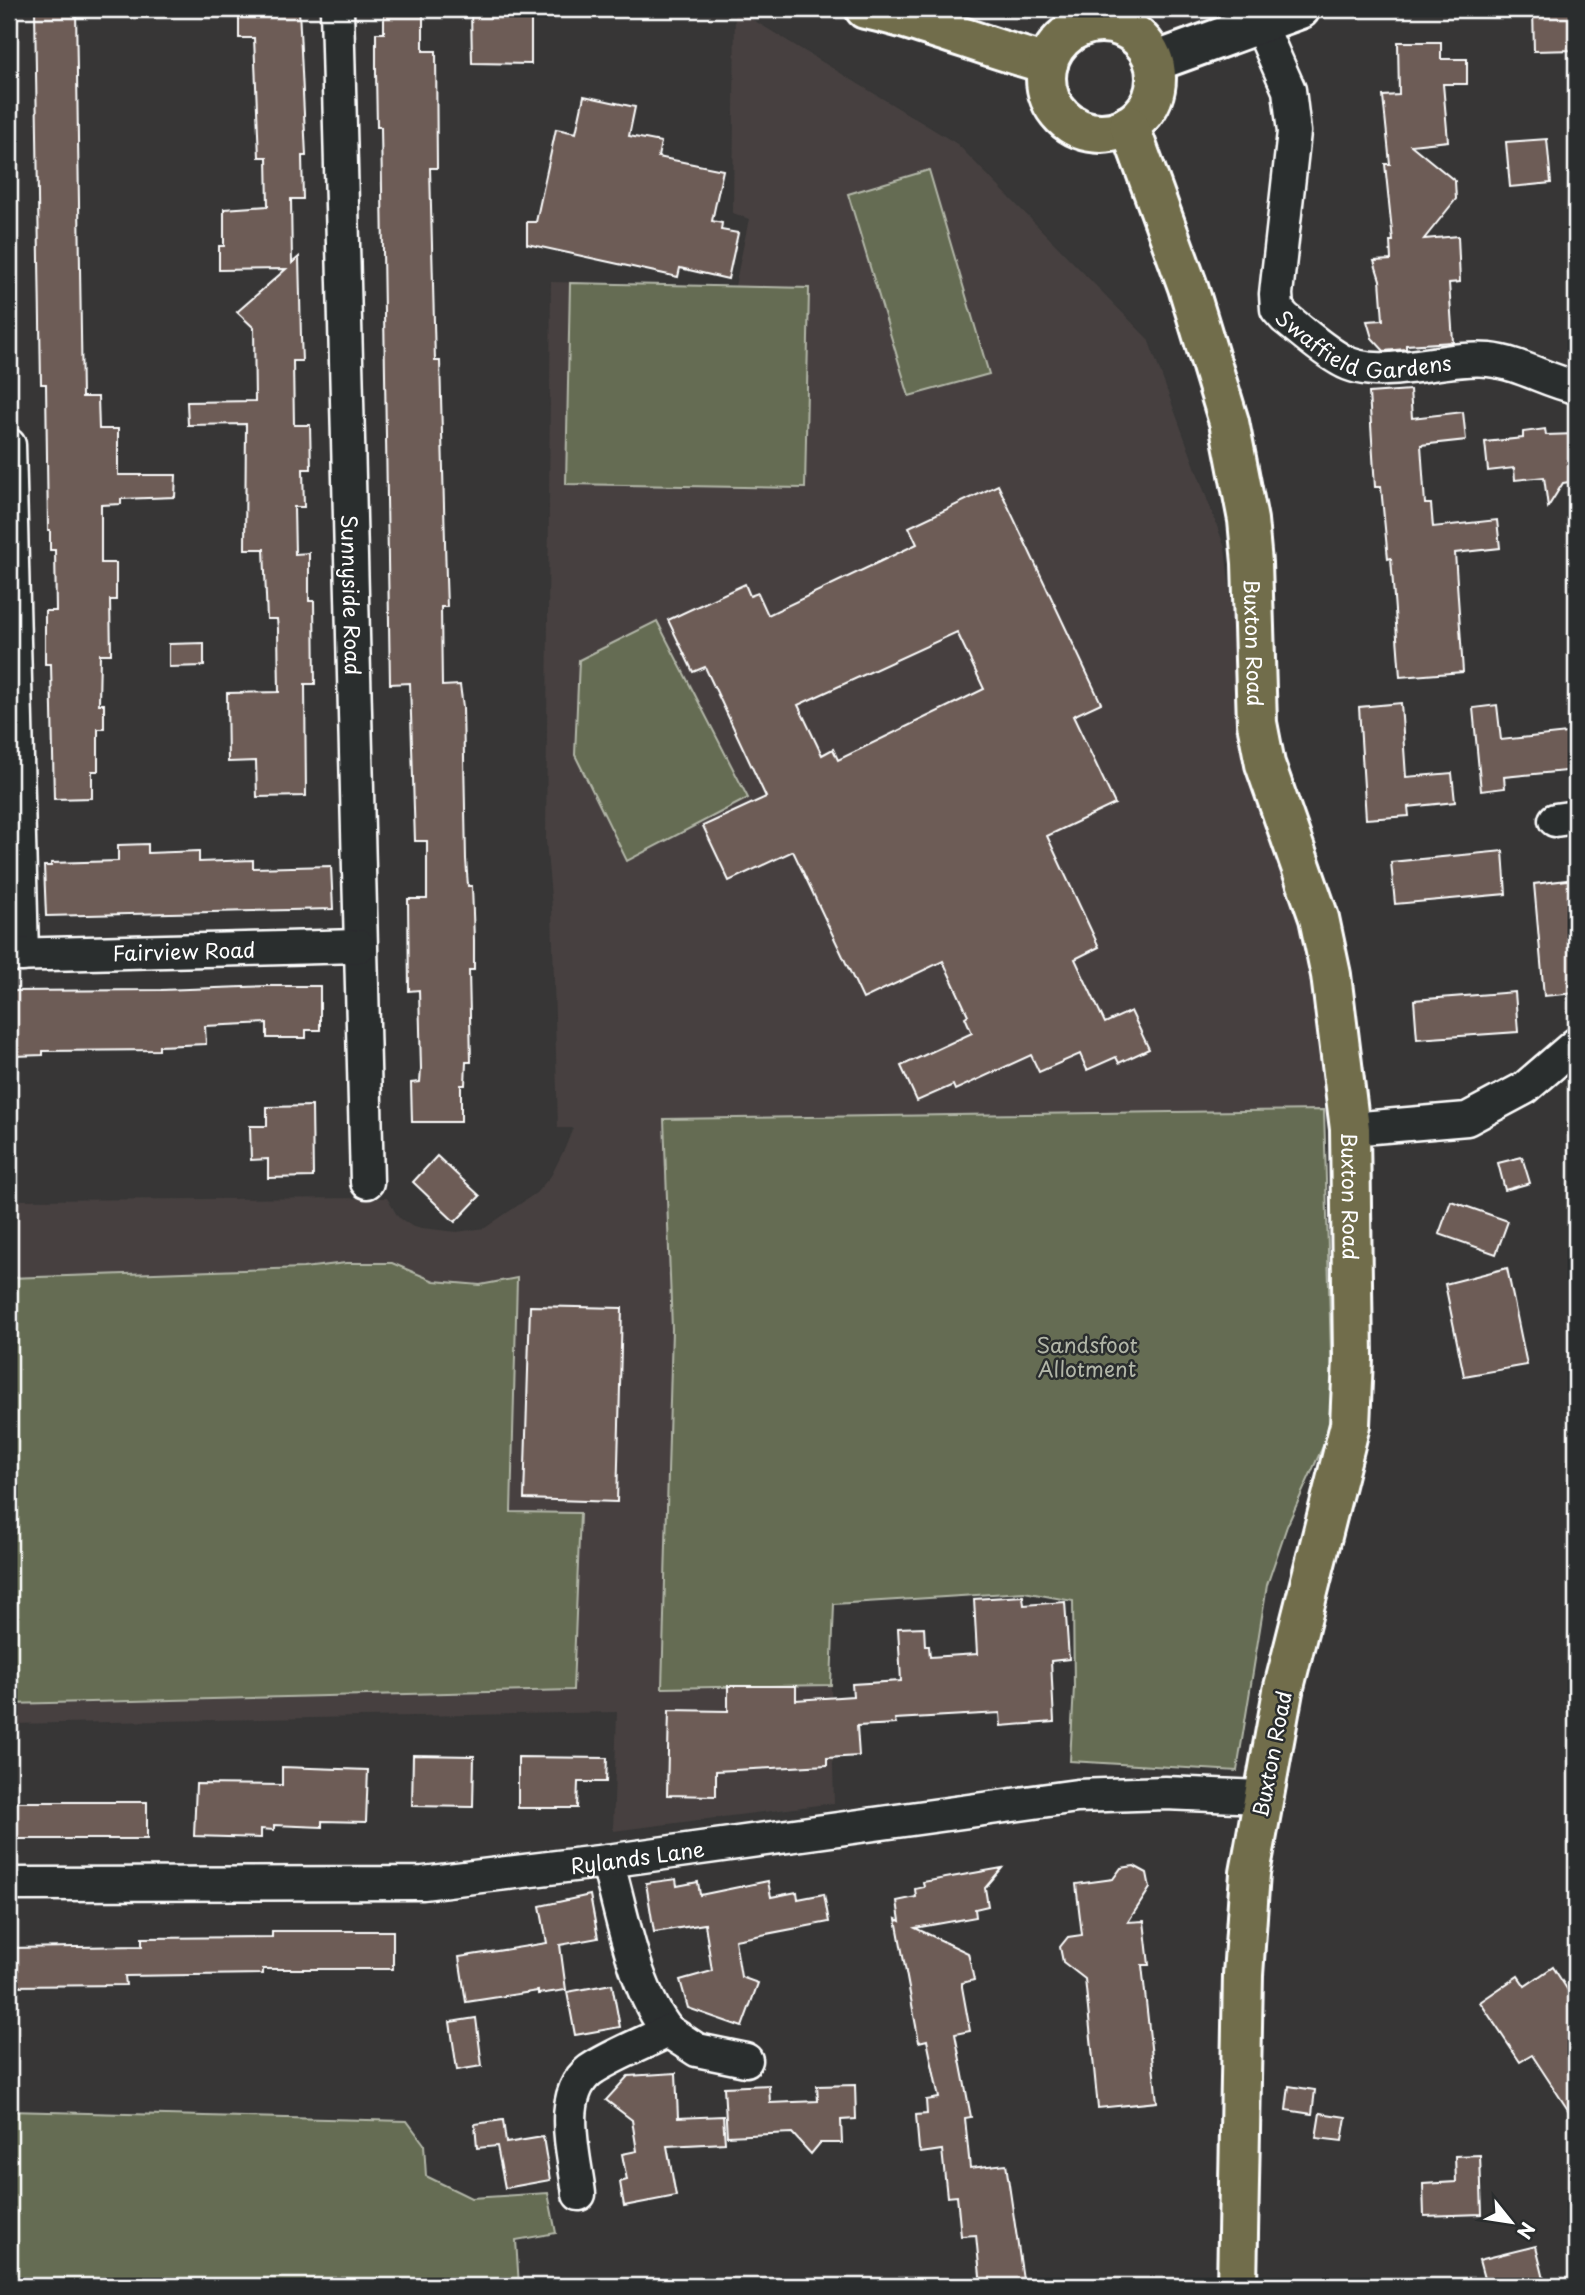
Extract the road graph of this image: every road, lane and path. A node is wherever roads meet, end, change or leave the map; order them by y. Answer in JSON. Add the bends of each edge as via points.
{"nodes":[{"id":1,"x":337,"y":9,"type":"edge"},
{"id":2,"x":865,"y":9,"type":"edge"},
{"id":3,"x":1300,"y":9,"type":"edge"},
{"id":4,"x":1101,"y":16,"type":"edge"},
{"id":5,"x":1260,"y":23,"type":"junction"},
{"id":6,"x":1154,"y":62,"type":"junction"},
{"id":7,"x":1048,"y":64,"type":"junction"},
{"id":8,"x":1129,"y":125,"type":"junction"},
{"id":9,"x":1576,"y":387,"type":"edge"},
{"id":10,"x":9,"y":445,"type":"edge"},
{"id":11,"x":359,"y":947,"type":"junction"},
{"id":12,"x":15,"y":955,"type":"edge"},
{"id":13,"x":1576,"y":1044,"type":"edge"},
{"id":14,"x":1350,"y":1129,"type":"junction"},
{"id":15,"x":367,"y":1182,"type":"dead end"},
{"id":16,"x":1262,"y":1797,"type":"junction"},
{"id":17,"x":607,"y":1861,"type":"junction"},
{"id":18,"x":9,"y":1884,"type":"edge"},
{"id":19,"x":668,"y":2031,"type":"junction"},
{"id":20,"x":746,"y":2060,"type":"dead end"},
{"id":21,"x":579,"y":2194,"type":"dead end"},
{"id":22,"x":1237,"y":2286,"type":"edge"}],
"edges":[{"from":1,"to":11,"type":"street","name":"Sunnyside Road"},
{"from":2,"to":7,"type":"highway"},
{"from":3,"to":5,"type":"main road"},
{"from":4,"to":6,"type":"highway","via":[[1135,34]]},
{"from":4,"to":7,"type":"highway","via":[[1062,39]]},
{"from":5,"to":6,"type":"main road"},
{"from":5,"to":9,"type":"street","name":"Swaffield Gardens","via":[[1289,90],[1294,132],[1276,294],[1285,318],[1357,367],[1374,370],[1492,360]]},
{"from":6,"to":8,"type":"highway","via":[[1152,98]]},
{"from":7,"to":8,"type":"highway","via":[[1046,83],[1051,100],[1076,127],[1112,132]]},
{"from":8,"to":14,"type":"highway","name":"Buxton Road","via":[[1188,286],[1229,422],[1252,563],[1256,723],[1265,764],[1321,930]]},
{"from":10,"to":12,"type":"street"},
{"from":11,"to":12,"type":"street","name":"Fairview Road"},
{"from":11,"to":15,"type":"street","name":"Sunnyside Road"},
{"from":13,"to":14,"type":"street","via":[[1525,1088],[1467,1119]]},
{"from":14,"to":16,"type":"highway","name":"Buxton Road","via":[[1350,1425],[1283,1691]]},
{"from":16,"to":17,"type":"street","name":"Rylands Lane","via":[[1077,1796]]},
{"from":16,"to":22,"type":"highway","name":"Buxton Road","via":[[1250,1872],[1244,1963]]},
{"from":17,"to":18,"type":"street","name":"Rylands Lane","via":[[394,1884]]},
{"from":17,"to":19,"type":"street","via":[[642,1985]]},
{"from":19,"to":20,"type":"street","via":[[697,2050]]},
{"from":19,"to":21,"type":"street","via":[[592,2068],[577,2082],[570,2111]]}]}
